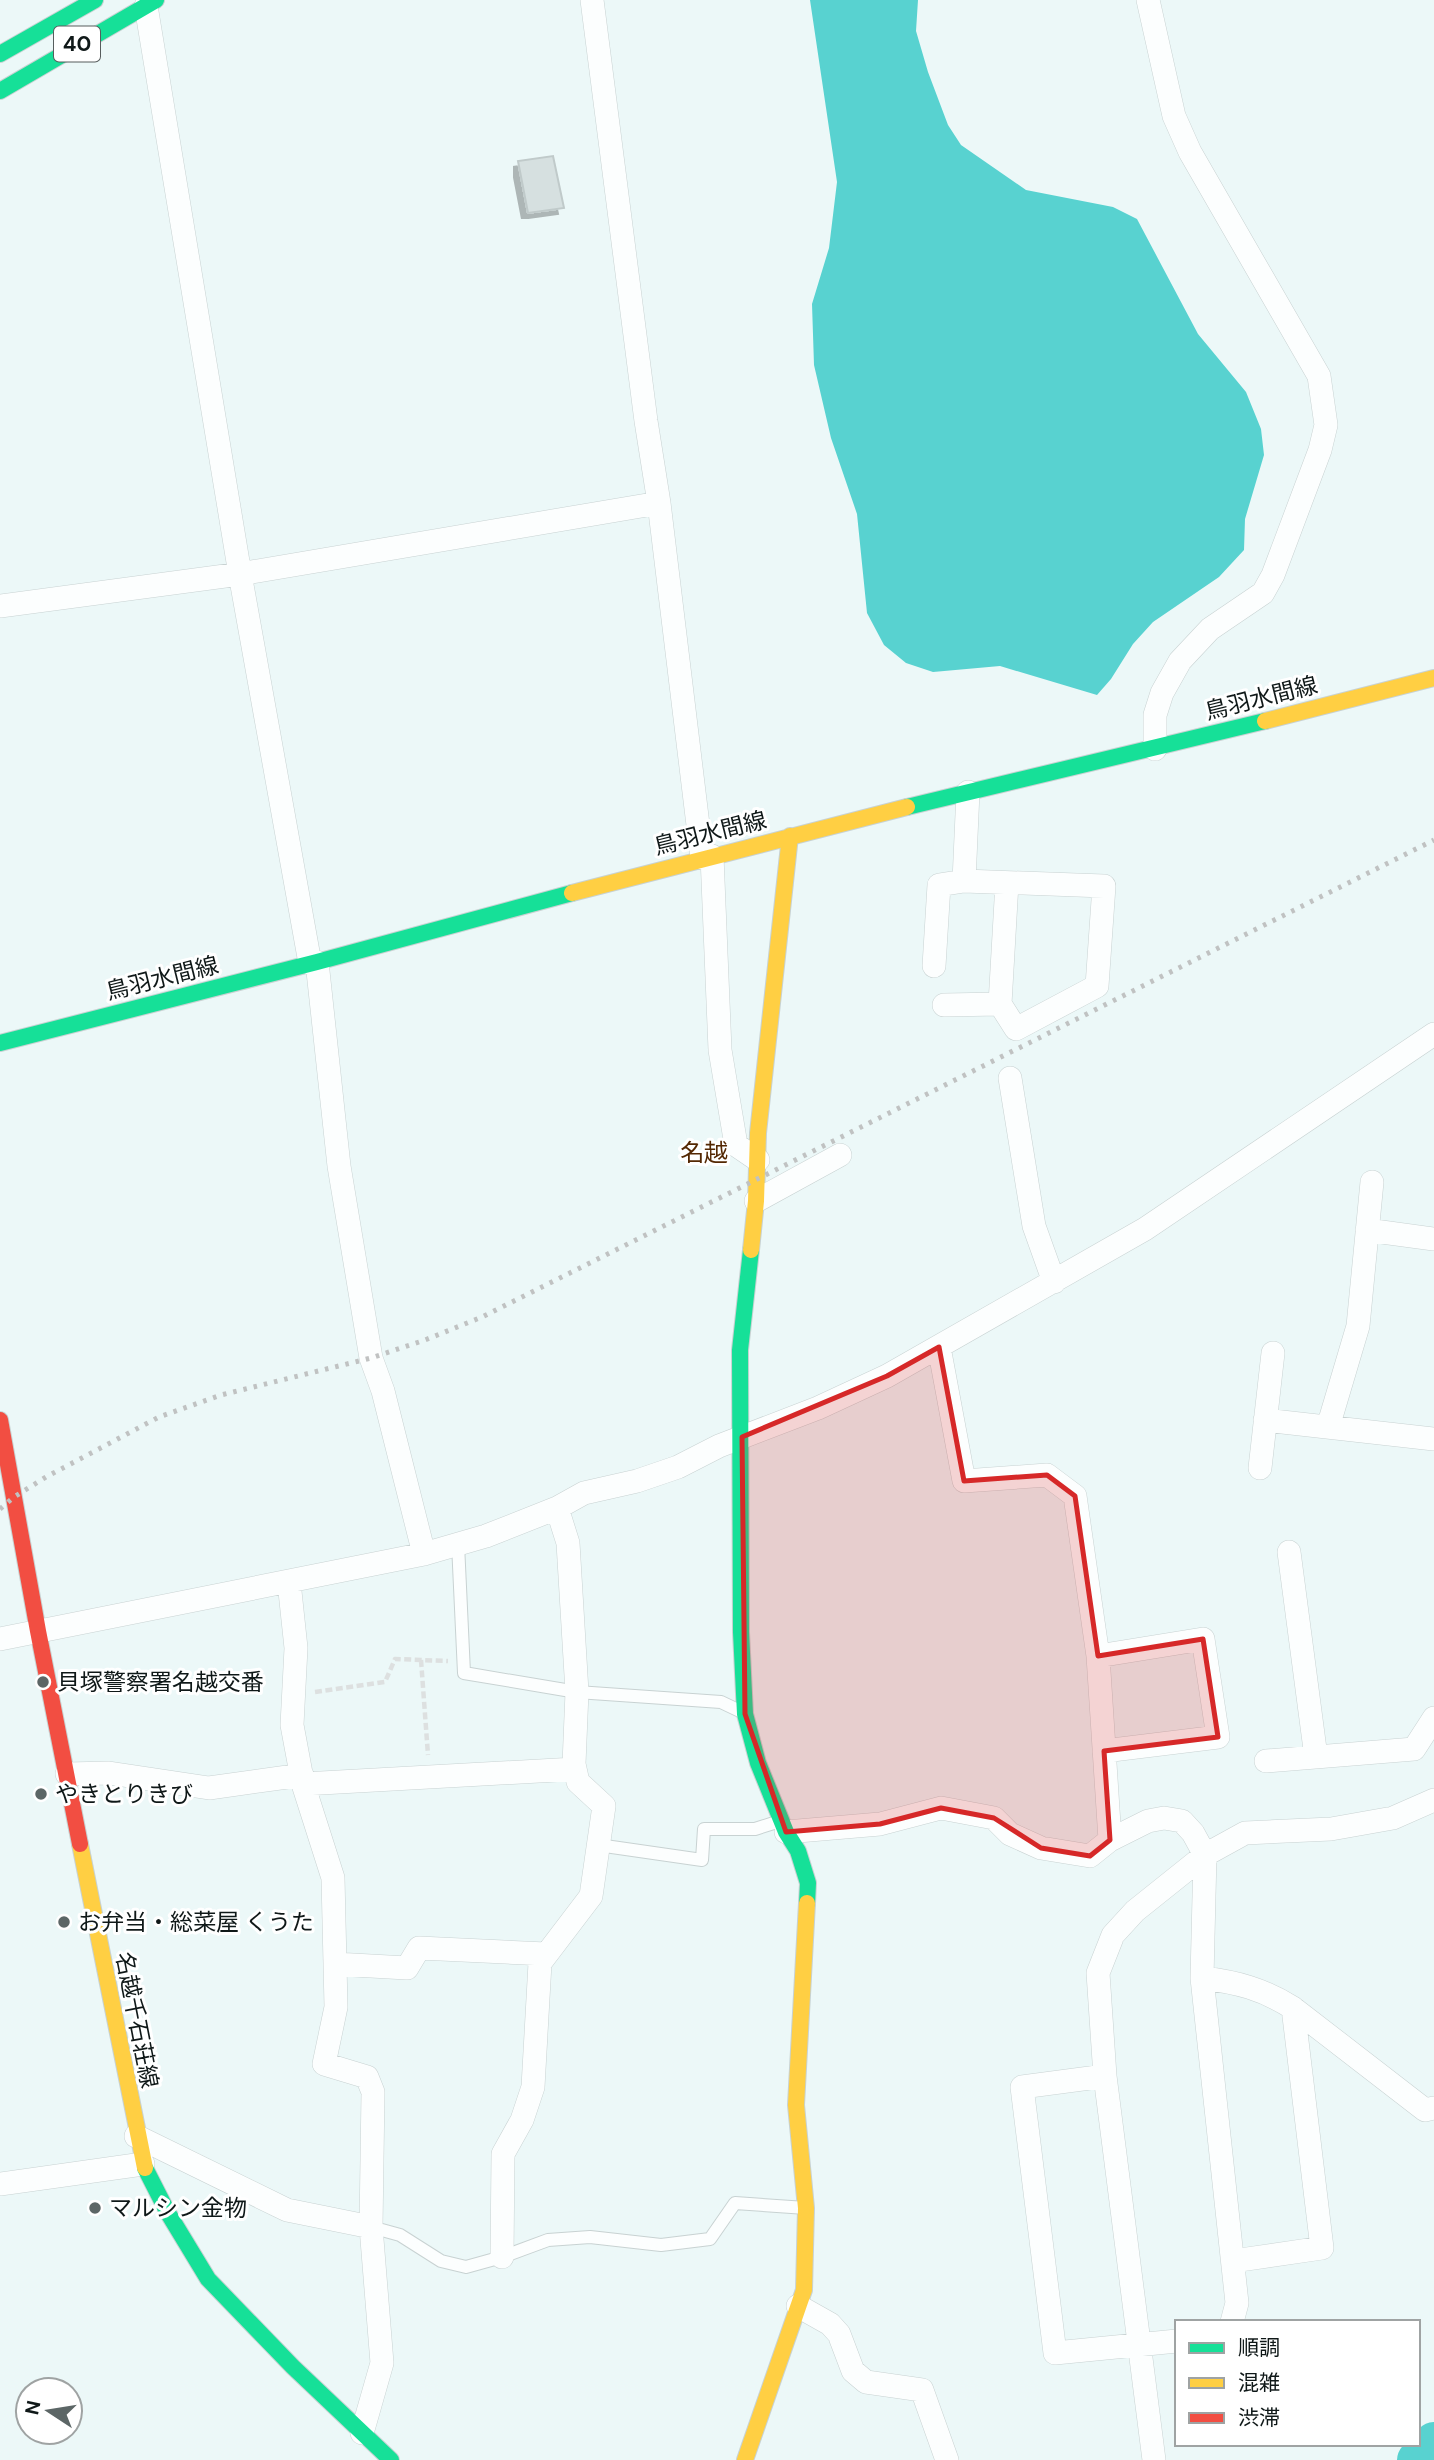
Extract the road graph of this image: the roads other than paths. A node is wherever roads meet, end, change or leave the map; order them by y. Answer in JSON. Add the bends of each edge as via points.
{"nodes":[{"id":1,"x":95,"y":0,"type":"edge"},
{"id":2,"x":592,"y":0,"type":"edge"},
{"id":3,"x":1148,"y":0,"type":"edge"},
{"id":4,"x":151,"y":3,"type":"edge"},
{"id":5,"x":0,"y":54,"type":"edge"},
{"id":6,"x":0,"y":91,"type":"edge"},
{"id":7,"x":659,"y":503,"type":"junction"},
{"id":8,"x":240,"y":574,"type":"junction"},
{"id":9,"x":0,"y":606,"type":"edge"},
{"id":10,"x":1434,"y":678,"type":"edge"},
{"id":11,"x":1155,"y":749,"type":"junction"},
{"id":12,"x":968,"y":792,"type":"junction"},
{"id":13,"x":790,"y":836,"type":"junction"},
{"id":14,"x":707,"y":857,"type":"junction"},
{"id":15,"x":964,"y":881,"type":"junction"},
{"id":16,"x":1007,"y":883,"type":"junction"},
{"id":17,"x":314,"y":962,"type":"junction"},
{"id":18,"x":934,"y":966,"type":"dead end"},
{"id":19,"x":1000,"y":1004,"type":"junction"},
{"id":20,"x":944,"y":1005,"type":"dead end"},
{"id":21,"x":1434,"y":1034,"type":"edge"},
{"id":22,"x":0,"y":1043,"type":"edge"},
{"id":23,"x":1010,"y":1078,"type":"dead end"},
{"id":24,"x":840,"y":1156,"type":"dead end"},
{"id":25,"x":758,"y":1160,"type":"junction"},
{"id":26,"x":1372,"y":1181,"type":"dead end"},
{"id":27,"x":756,"y":1201,"type":"junction"},
{"id":28,"x":1367,"y":1230,"type":"junction"},
{"id":29,"x":1434,"y":1239,"type":"edge"},
{"id":30,"x":1054,"y":1282,"type":"junction"},
{"id":31,"x":939,"y":1347,"type":"junction"},
{"id":32,"x":1273,"y":1353,"type":"dead end"},
{"id":33,"x":0,"y":1420,"type":"edge"},
{"id":34,"x":1265,"y":1420,"type":"junction"},
{"id":35,"x":1328,"y":1427,"type":"junction"},
{"id":36,"x":742,"y":1437,"type":"junction"},
{"id":37,"x":1434,"y":1439,"type":"edge"},
{"id":38,"x":1260,"y":1468,"type":"dead end"},
{"id":39,"x":557,"y":1508,"type":"junction"},
{"id":40,"x":458,"y":1544,"type":"junction"},
{"id":41,"x":1289,"y":1552,"type":"dead end"},
{"id":42,"x":424,"y":1554,"type":"junction"},
{"id":43,"x":289,"y":1582,"type":"junction"},
{"id":44,"x":38,"y":1631,"type":"junction"},
{"id":45,"x":0,"y":1640,"type":"edge"},
{"id":46,"x":1098,"y":1656,"type":"junction"},
{"id":47,"x":577,"y":1692,"type":"junction"},
{"id":48,"x":745,"y":1713,"type":"junction"},
{"id":49,"x":1434,"y":1718,"type":"edge"},
{"id":50,"x":1104,"y":1751,"type":"junction"},
{"id":51,"x":1316,"y":1757,"type":"junction"},
{"id":52,"x":1266,"y":1760,"type":"dead end"},
{"id":53,"x":575,"y":1769,"type":"junction"},
{"id":54,"x":67,"y":1774,"type":"junction"},
{"id":55,"x":302,"y":1780,"type":"junction"},
{"id":56,"x":1434,"y":1800,"type":"edge"},
{"id":57,"x":783,"y":1826,"type":"junction"},
{"id":58,"x":1110,"y":1840,"type":"junction"},
{"id":59,"x":598,"y":1845,"type":"junction"},
{"id":60,"x":1205,"y":1855,"type":"junction"},
{"id":61,"x":546,"y":1954,"type":"junction"},
{"id":62,"x":335,"y":1964,"type":"junction"},
{"id":63,"x":1202,"y":1978,"type":"junction"},
{"id":64,"x":1293,"y":2008,"type":"junction"},
{"id":65,"x":1105,"y":2077,"type":"junction"},
{"id":66,"x":1434,"y":2108,"type":"edge"},
{"id":67,"x":136,"y":2136,"type":"junction"},
{"id":68,"x":143,"y":2164,"type":"junction"},
{"id":69,"x":0,"y":2184,"type":"edge"},
{"id":70,"x":806,"y":2208,"type":"junction"},
{"id":71,"x":371,"y":2227,"type":"junction"},
{"id":72,"x":502,"y":2258,"type":"junction"},
{"id":73,"x":1233,"y":2261,"type":"junction"},
{"id":74,"x":798,"y":2306,"type":"junction"},
{"id":75,"x":1233,"y":2320,"type":"edge"},
{"id":76,"x":1175,"y":2341,"type":"edge"},
{"id":77,"x":1141,"y":2345,"type":"junction"},
{"id":78,"x":373,"y":2449,"type":"edge"},
{"id":79,"x":745,"y":2460,"type":"edge"},
{"id":80,"x":947,"y":2460,"type":"edge"},
{"id":81,"x":1154,"y":2460,"type":"edge"}],
"edges":[{"from":1,"to":5,"type":"street","number":"40"},
{"from":2,"to":7,"type":"street"},
{"from":3,"to":11,"type":"street","via":[[1174,116],[1190,152],[1319,376],[1326,425],[1273,575],[1263,593],[1210,629],[1180,661],[1155,715]]},
{"from":4,"to":6,"type":"street","number":"40"},
{"from":4,"to":8,"type":"street"},
{"from":7,"to":8,"type":"street"},
{"from":7,"to":14,"type":"street"},
{"from":8,"to":9,"type":"street"},
{"from":8,"to":17,"type":"street"},
{"from":10,"to":11,"type":"street","name":"鳥羽水間線"},
{"from":11,"to":12,"type":"street","name":"鳥羽水間線"},
{"from":12,"to":13,"type":"street","name":"鳥羽水間線"},
{"from":12,"to":15,"type":"street"},
{"from":13,"to":14,"type":"street","name":"鳥羽水間線"},
{"from":13,"to":25,"type":"street"},
{"from":14,"to":17,"type":"street","name":"鳥羽水間線"},
{"from":14,"to":25,"type":"street","via":[[720,1050],[736,1145]]},
{"from":15,"to":16,"type":"street"},
{"from":15,"to":18,"type":"street","via":[[939,885]]},
{"from":16,"to":19,"type":"street"},
{"from":16,"to":19,"type":"street","via":[[1104,886],[1097,986],[1016,1029]]},
{"from":17,"to":22,"type":"street","name":"鳥羽水間線"},
{"from":17,"to":42,"type":"street","via":[[339,1166],[371,1358]]},
{"from":19,"to":20,"type":"street"},
{"from":21,"to":30,"type":"street","via":[[1145,1229]]},
{"from":23,"to":30,"type":"street","via":[[1034,1226]]},
{"from":24,"to":27,"type":"street"},
{"from":25,"to":27,"type":"street"},
{"from":26,"to":28,"type":"street"},
{"from":27,"to":36,"type":"street","via":[[740,1350]]},
{"from":28,"to":29,"type":"street"},
{"from":28,"to":35,"type":"street","via":[[1358,1326]]},
{"from":30,"to":31,"type":"street"},
{"from":31,"to":36,"type":"street","via":[[818,1408]]},
{"from":31,"to":46,"type":"street","via":[[964,1482],[1047,1475],[1074,1496]]},
{"from":32,"to":34,"type":"street"},
{"from":33,"to":44,"type":"street","name":"名越千石荘線"},
{"from":34,"to":35,"type":"street"},
{"from":34,"to":38,"type":"street"},
{"from":35,"to":37,"type":"street"},
{"from":36,"to":39,"type":"street","via":[[678,1467],[584,1493]]},
{"from":36,"to":48,"type":"street"},
{"from":39,"to":40,"type":"street"},
{"from":39,"to":47,"type":"street","via":[[568,1544]]},
{"from":40,"to":42,"type":"street"},
{"from":40,"to":47,"type":"lane","via":[[464,1673]]},
{"from":41,"to":51,"type":"street"},
{"from":42,"to":43,"type":"street"},
{"from":43,"to":44,"type":"street"},
{"from":43,"to":55,"type":"street","via":[[296,1648],[292,1725]]},
{"from":44,"to":45,"type":"street"},
{"from":44,"to":54,"type":"street","name":"名越千石荘線"},
{"from":46,"to":50,"type":"street"},
{"from":46,"to":50,"type":"street","via":[[1203,1639],[1218,1737]]},
{"from":47,"to":48,"type":"lane","via":[[721,1702]]},
{"from":47,"to":53,"type":"street"},
{"from":48,"to":57,"type":"street","via":[[758,1763]]},
{"from":49,"to":51,"type":"street","via":[[1414,1749]]},
{"from":50,"to":58,"type":"street"},
{"from":51,"to":52,"type":"street"},
{"from":53,"to":55,"type":"street"},
{"from":53,"to":59,"type":"street","via":[[578,1782],[604,1806]]},
{"from":54,"to":55,"type":"street","via":[[109,1773],[209,1788]]},
{"from":54,"to":67,"type":"street","name":"名越千石荘線"},
{"from":55,"to":62,"type":"street","via":[[333,1878]]},
{"from":56,"to":60,"type":"street","via":[[1393,1818],[1331,1829],[1245,1833]]},
{"from":57,"to":58,"type":"street","via":[[880,1824],[941,1808],[994,1818],[1010,1833],[1041,1848],[1090,1856]]},
{"from":57,"to":59,"type":"lane","via":[[704,1829],[702,1860]]},
{"from":57,"to":70,"type":"street","via":[[798,1851],[808,1883],[796,2105]]},
{"from":58,"to":60,"type":"street","via":[[1164,1818],[1182,1821]]},
{"from":59,"to":61,"type":"street","via":[[591,1896]]},
{"from":60,"to":63,"type":"street"},
{"from":60,"to":65,"type":"street","via":[[1135,1911],[1113,1935],[1098,1973]]},
{"from":61,"to":62,"type":"street","via":[[419,1948],[407,1968]]},
{"from":61,"to":72,"type":"street","via":[[540,1963],[533,2087],[503,2154]]},
{"from":62,"to":71,"type":"street","via":[[336,2007],[324,2064],[367,2077],[373,2092]]},
{"from":63,"to":64,"type":"street","via":[[1270,1993]]},
{"from":63,"to":73,"type":"street"},
{"from":64,"to":66,"type":"street","via":[[1425,2110]]},
{"from":64,"to":73,"type":"street","via":[[1322,2248]]},
{"from":65,"to":77,"type":"street"},
{"from":65,"to":77,"type":"street","via":[[1022,2087],[1055,2353]]},
{"from":67,"to":68,"type":"street","name":"名越千石荘線"},
{"from":67,"to":71,"type":"street","via":[[287,2210]]},
{"from":68,"to":69,"type":"street"},
{"from":68,"to":78,"type":"street","name":"名越千石荘線","via":[[208,2278]]},
{"from":70,"to":72,"type":"lane","via":[[736,2203],[710,2239],[661,2245],[590,2237],[548,2240]]},
{"from":70,"to":74,"type":"street","via":[[804,2290]]},
{"from":71,"to":72,"type":"lane","via":[[400,2235],[441,2261],[466,2267]]},
{"from":71,"to":78,"type":"street","via":[[382,2363]]},
{"from":73,"to":75,"type":"street","via":[[1237,2303]]},
{"from":74,"to":79,"type":"street"},
{"from":74,"to":80,"type":"street","via":[[839,2334],[853,2371],[866,2382],[922,2390]]},
{"from":76,"to":77,"type":"street"},
{"from":77,"to":81,"type":"street"}]}
